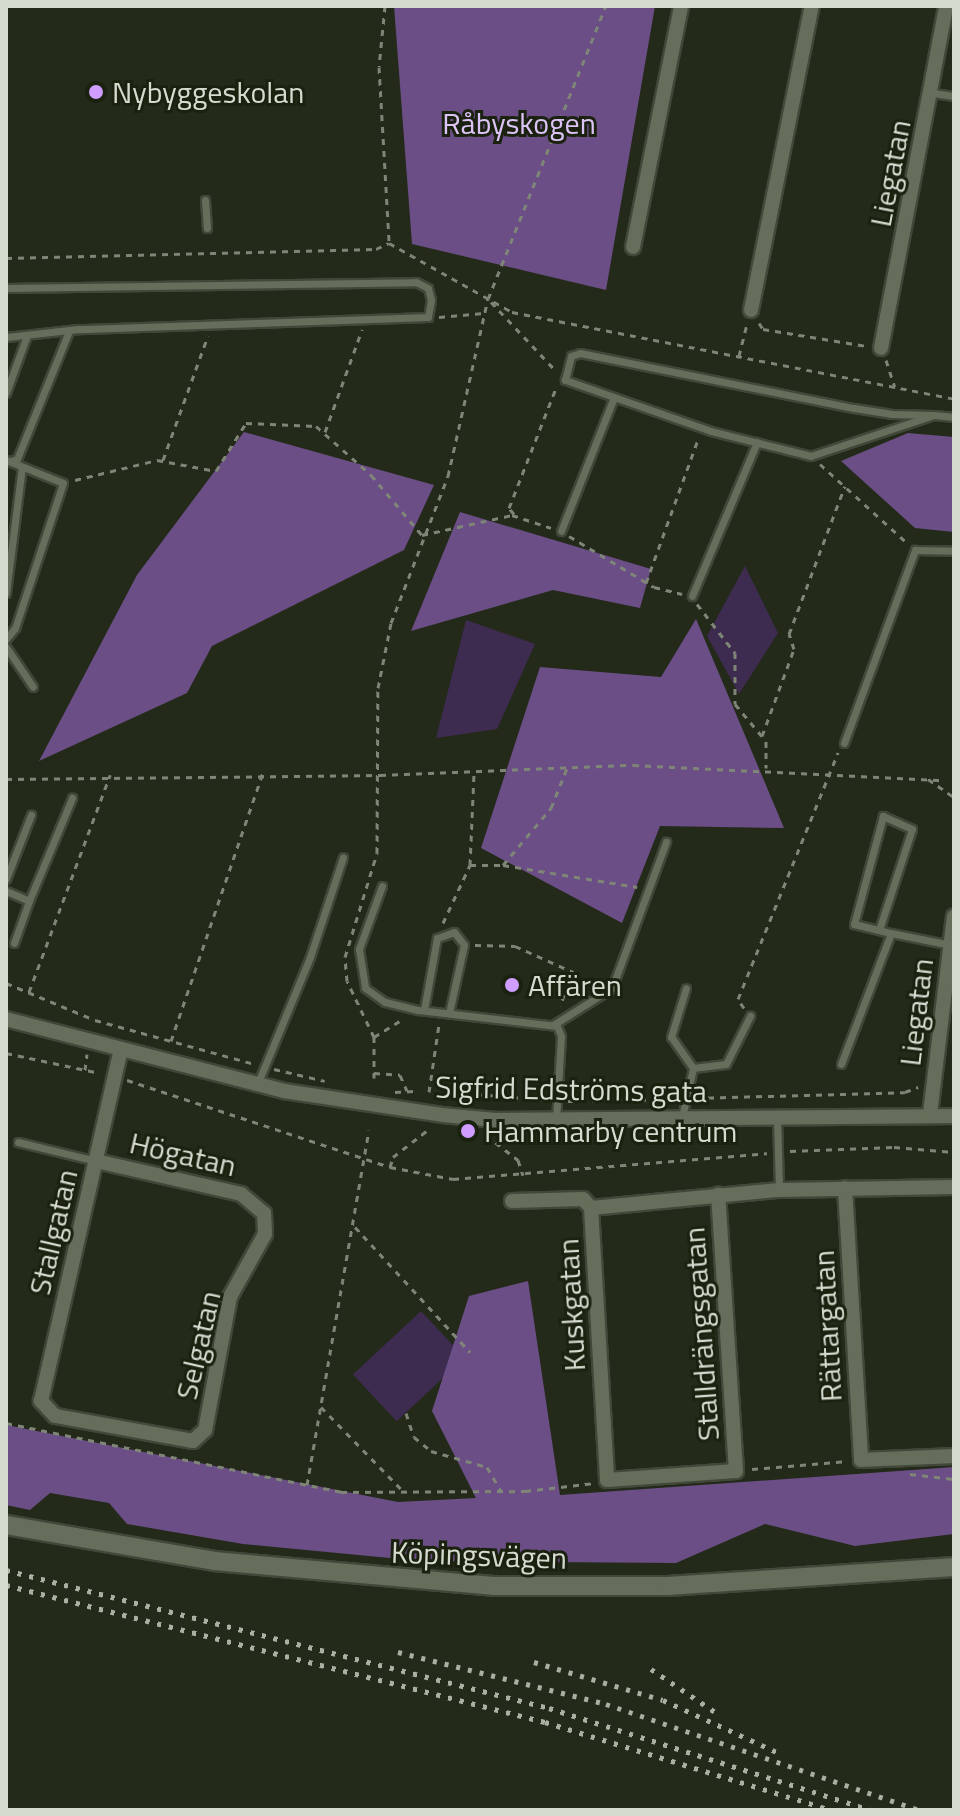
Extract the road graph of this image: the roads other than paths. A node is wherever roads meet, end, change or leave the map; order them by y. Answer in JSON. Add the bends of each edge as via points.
{"nodes":[{"id":1,"x":681,"y":6,"type":"edge"},
{"id":2,"x":812,"y":6,"type":"edge"},
{"id":3,"x":947,"y":8,"type":"edge"},
{"id":4,"x":933,"y":93,"type":"junction"},
{"id":5,"x":954,"y":96,"type":"edge"},
{"id":6,"x":205,"y":200,"type":"dead end"},
{"id":7,"x":207,"y":228,"type":"dead end"},
{"id":8,"x":633,"y":247,"type":"dead end"},
{"id":9,"x":6,"y":288,"type":"edge"},
{"id":10,"x":751,"y":310,"type":"road end"},
{"id":11,"x":69,"y":331,"type":"junction"},
{"id":12,"x":6,"y":337,"type":"edge"},
{"id":13,"x":26,"y":338,"type":"junction"},
{"id":14,"x":881,"y":348,"type":"road end"},
{"id":15,"x":6,"y":393,"type":"edge"},
{"id":16,"x":614,"y":397,"type":"junction"},
{"id":17,"x":934,"y":415,"type":"junction"},
{"id":18,"x":954,"y":417,"type":"edge"},
{"id":19,"x":757,"y":442,"type":"junction"},
{"id":20,"x":8,"y":461,"type":"edge"},
{"id":21,"x":22,"y":467,"type":"junction"},
{"id":22,"x":561,"y":531,"type":"road end"},
{"id":23,"x":954,"y":551,"type":"edge"},
{"id":24,"x":6,"y":593,"type":"edge"},
{"id":25,"x":692,"y":596,"type":"road end"},
{"id":26,"x":6,"y":639,"type":"edge"},
{"id":27,"x":6,"y":647,"type":"edge"},
{"id":28,"x":33,"y":687,"type":"dead end"},
{"id":29,"x":844,"y":743,"type":"road end"},
{"id":30,"x":72,"y":798,"type":"dead end"},
{"id":31,"x":31,"y":815,"type":"dead end"},
{"id":32,"x":666,"y":842,"type":"dead end"},
{"id":33,"x":343,"y":857,"type":"dead end"},
{"id":34,"x":6,"y":879,"type":"edge"},
{"id":35,"x":382,"y":886,"type":"dead end"},
{"id":36,"x":6,"y":891,"type":"edge"},
{"id":37,"x":29,"y":901,"type":"junction"},
{"id":38,"x":954,"y":916,"type":"edge"},
{"id":39,"x":879,"y":930,"type":"junction"},
{"id":40,"x":891,"y":933,"type":"junction"},
{"id":41,"x":14,"y":943,"type":"dead end"},
{"id":42,"x":951,"y":945,"type":"junction"},
{"id":43,"x":686,"y":988,"type":"dead end"},
{"id":44,"x":949,"y":998,"type":"edge"},
{"id":45,"x":421,"y":1010,"type":"junction"},
{"id":46,"x":445,"y":1013,"type":"junction"},
{"id":47,"x":750,"y":1016,"type":"dead end"},
{"id":48,"x":6,"y":1019,"type":"edge"},
{"id":49,"x":553,"y":1025,"type":"junction"},
{"id":50,"x":120,"y":1052,"type":"junction"},
{"id":51,"x":841,"y":1064,"type":"dead end"},
{"id":52,"x":693,"y":1068,"type":"junction"},
{"id":53,"x":257,"y":1085,"type":"junction"},
{"id":54,"x":930,"y":1114,"type":"junction"},
{"id":55,"x":777,"y":1116,"type":"junction"},
{"id":56,"x":954,"y":1116,"type":"edge"},
{"id":57,"x":682,"y":1117,"type":"junction"},
{"id":58,"x":556,"y":1120,"type":"junction"},
{"id":59,"x":18,"y":1142,"type":"dead end"},
{"id":60,"x":96,"y":1161,"type":"junction"},
{"id":61,"x":954,"y":1187,"type":"edge"},
{"id":62,"x":845,"y":1188,"type":"junction"},
{"id":63,"x":779,"y":1190,"type":"junction"},
{"id":64,"x":718,"y":1195,"type":"junction"},
{"id":65,"x":512,"y":1201,"type":"dead end"},
{"id":66,"x":256,"y":1204,"type":"joint"},
{"id":67,"x":591,"y":1208,"type":"junction"},
{"id":68,"x":179,"y":1441,"type":"joint"},
{"id":69,"x":954,"y":1456,"type":"edge"},
{"id":70,"x":607,"y":1480,"type":"joint"},
{"id":71,"x":6,"y":1525,"type":"edge"},
{"id":72,"x":954,"y":1567,"type":"edge"}],
"edges":[{"from":1,"to":8,"type":"street"},
{"from":2,"to":10,"type":"street"},
{"from":3,"to":4,"type":"street","name":"Liegatan"},
{"from":4,"to":5,"type":"lane"},
{"from":4,"to":14,"type":"street","name":"Liegatan"},
{"from":6,"to":7,"type":"lane"},
{"from":9,"to":11,"type":"lane","via":[[416,282],[428,288],[428,317]]},
{"from":11,"to":13,"type":"lane"},
{"from":11,"to":20,"type":"lane","via":[[17,459]]},
{"from":12,"to":13,"type":"lane"},
{"from":13,"to":15,"type":"lane"},
{"from":16,"to":17,"type":"lane","via":[[565,380],[571,356],[580,353],[854,408]]},
{"from":16,"to":19,"type":"lane"},
{"from":16,"to":22,"type":"lane"},
{"from":17,"to":18,"type":"lane"},
{"from":17,"to":19,"type":"lane","via":[[811,456]]},
{"from":19,"to":25,"type":"lane"},
{"from":20,"to":21,"type":"lane"},
{"from":21,"to":24,"type":"lane"},
{"from":21,"to":26,"type":"lane","via":[[63,483],[15,628]]},
{"from":23,"to":29,"type":"lane","via":[[915,550]]},
{"from":27,"to":28,"type":"lane"},
{"from":30,"to":37,"type":"lane"},
{"from":31,"to":34,"type":"lane"},
{"from":32,"to":49,"type":"lane","via":[[612,988]]},
{"from":33,"to":53,"type":"lane","via":[[310,957]]},
{"from":35,"to":45,"type":"lane","via":[[359,949],[361,977],[373,995]]},
{"from":36,"to":37,"type":"lane"},
{"from":37,"to":41,"type":"lane"},
{"from":38,"to":42,"type":"street","name":"Liegatan"},
{"from":39,"to":39,"type":"lane","via":[[854,924],[883,816],[912,829]]},
{"from":39,"to":40,"type":"lane"},
{"from":40,"to":42,"type":"lane"},
{"from":40,"to":51,"type":"lane"},
{"from":42,"to":44,"type":"street","name":"Liegatan"},
{"from":43,"to":52,"type":"lane","via":[[671,1037]]},
{"from":44,"to":54,"type":"street","name":"Liegatan"},
{"from":45,"to":46,"type":"lane"},
{"from":45,"to":46,"type":"lane","via":[[437,938],[454,932],[464,945]]},
{"from":46,"to":49,"type":"lane"},
{"from":47,"to":52,"type":"lane","via":[[726,1064]]},
{"from":48,"to":50,"type":"street","name":"Sigfrid Edströms gata"},
{"from":49,"to":58,"type":"lane","via":[[561,1036]]},
{"from":50,"to":53,"type":"street","name":"Sigfrid Edströms gata"},
{"from":50,"to":60,"type":"street","name":"Stallgatan"},
{"from":52,"to":57,"type":"lane"},
{"from":53,"to":58,"type":"street","name":"Sigfrid Edströms gata","via":[[442,1115]]},
{"from":54,"to":55,"type":"street","name":"Sigfrid Edströms gata"},
{"from":54,"to":56,"type":"street","name":"Sigfrid Edströms gata"},
{"from":55,"to":57,"type":"street","name":"Sigfrid Edströms gata"},
{"from":55,"to":63,"type":"lane"},
{"from":57,"to":58,"type":"street","name":"Sigfrid Edströms gata"},
{"from":59,"to":60,"type":"lane"},
{"from":60,"to":66,"type":"street","name":"Högatan","via":[[241,1194]]},
{"from":60,"to":68,"type":"street","name":"Stallgatan","via":[[41,1401],[55,1416]]},
{"from":61,"to":62,"type":"street","name":"Kuskgatan"},
{"from":62,"to":63,"type":"street","name":"Kuskgatan"},
{"from":62,"to":69,"type":"street","name":"Rättargatan","via":[[861,1460]]},
{"from":63,"to":64,"type":"street","name":"Kuskgatan"},
{"from":64,"to":67,"type":"street","name":"Kuskgatan"},
{"from":64,"to":70,"type":"street","name":"Stalldrängsgatan","via":[[736,1471]]},
{"from":65,"to":67,"type":"street","via":[[583,1199]]},
{"from":66,"to":68,"type":"street","name":"Selgatan","via":[[267,1225],[230,1297],[205,1430],[193,1441]]},
{"from":67,"to":70,"type":"street","name":"Kuskgatan"},
{"from":71,"to":72,"type":"main road","name":"Köpingsvägen","via":[[241,1565],[493,1586],[668,1586]]}]}
